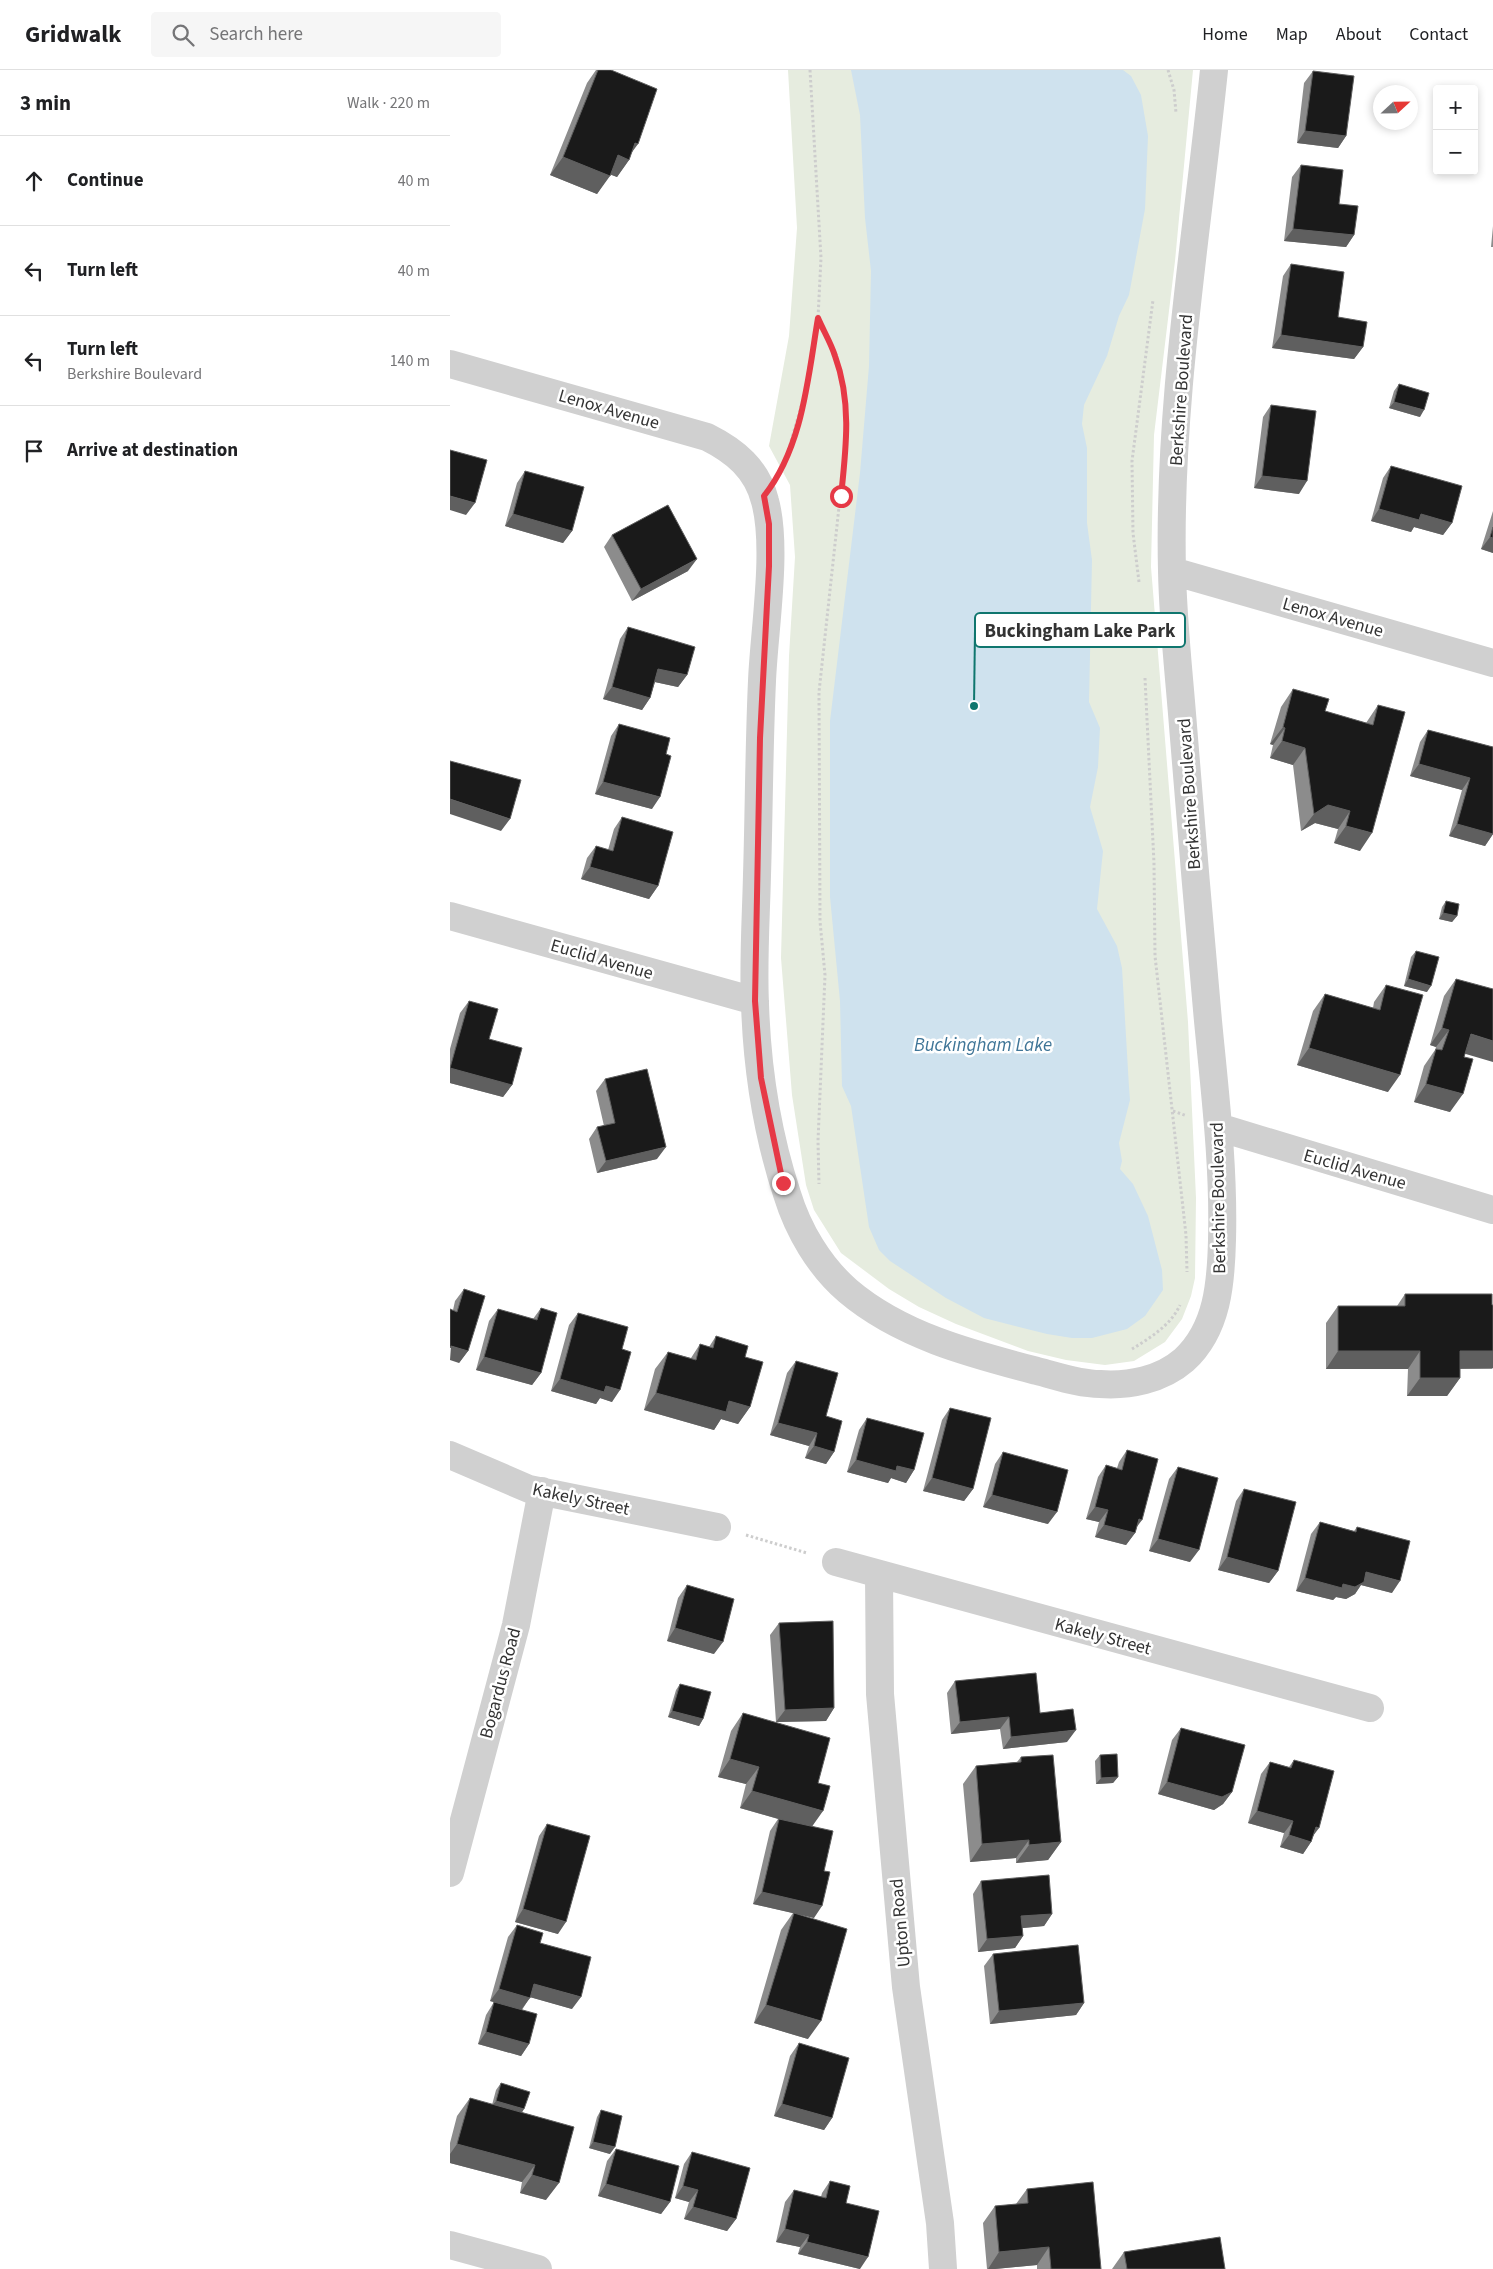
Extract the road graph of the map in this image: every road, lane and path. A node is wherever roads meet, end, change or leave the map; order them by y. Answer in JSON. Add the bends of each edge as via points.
{"nodes":[{"id":1,"x":810,"y":70,"type":"edge"},
{"id":2,"x":1168,"y":70,"type":"edge"},
{"id":3,"x":1214,"y":70,"type":"edge"},
{"id":4,"x":1175,"y":122,"type":"dead end"},
{"id":5,"x":1155,"y":294,"type":"dead end"},
{"id":6,"x":818,"y":318,"type":"junction"},
{"id":7,"x":450,"y":364,"type":"edge"},
{"id":8,"x":759,"y":486,"type":"junction"},
{"id":9,"x":1172,"y":572,"type":"junction"},
{"id":10,"x":1139,"y":584,"type":"dead end"},
{"id":11,"x":1493,"y":663,"type":"edge"},
{"id":12,"x":1145,"y":675,"type":"dead end"},
{"id":13,"x":450,"y":916,"type":"edge"},
{"id":14,"x":755,"y":1001,"type":"junction"},
{"id":15,"x":1218,"y":1127,"type":"junction"},
{"id":16,"x":820,"y":1192,"type":"dead end"},
{"id":17,"x":1493,"y":1210,"type":"edge"},
{"id":18,"x":1186,"y":1277,"type":"dead end"},
{"id":19,"x":1182,"y":1296,"type":"dead end"},
{"id":20,"x":1126,"y":1353,"type":"dead end"},
{"id":21,"x":450,"y":1455,"type":"edge"},
{"id":22,"x":542,"y":1492,"type":"junction"},
{"id":23,"x":717,"y":1527,"type":"joint"},
{"id":24,"x":836,"y":1562,"type":"joint"},
{"id":25,"x":879,"y":1575,"type":"junction"},
{"id":26,"x":1370,"y":1708,"type":"dead end"},
{"id":27,"x":450,"y":1873,"type":"edge"},
{"id":28,"x":450,"y":2245,"type":"edge"},
{"id":29,"x":538,"y":2269,"type":"edge"},
{"id":30,"x":943,"y":2269,"type":"edge"}],
"edges":[{"from":1,"to":6,"type":"path","via":[[821,258]]},
{"from":2,"to":4,"type":"path","via":[[1174,90]]},
{"from":3,"to":9,"type":"street","name":"Berkshire Boulevard","via":[[1179,392]]},
{"from":5,"to":10,"type":"path","via":[[1132,461],[1133,533]]},
{"from":6,"to":8,"type":"path","via":[[805,393],[786,462]]},
{"from":6,"to":16,"type":"path","via":[[835,356],[844,388],[847,433],[819,692],[820,921],[825,975],[818,1141]]},
{"from":7,"to":8,"type":"street","name":"Lenox Avenue","via":[[706,437],[738,455]]},
{"from":8,"to":14,"type":"street","name":"Berkshire Boulevard","via":[[769,524],[769,566],[760,738]]},
{"from":9,"to":11,"type":"street","name":"Lenox Avenue"},
{"from":9,"to":15,"type":"street","name":"Berkshire Boulevard","via":[[1194,870]]},
{"from":12,"to":18,"type":"path","via":[[1156,963],[1186,1234]]},
{"from":13,"to":14,"type":"street","name":"Euclid Avenue"},
{"from":14,"to":15,"type":"street","name":"Berkshire Boulevard","via":[[761,1078],[774,1149],[789,1202],[814,1252],[847,1290],[884,1314],[917,1332],[970,1353],[1091,1384],[1141,1381],[1184,1360],[1199,1342],[1213,1315],[1220,1280],[1222,1231]]},
{"from":15,"to":17,"type":"street","name":"Euclid Avenue"},
{"from":19,"to":20,"type":"path","via":[[1176,1314]]},
{"from":21,"to":22,"type":"street","name":"Kakely Street"},
{"from":22,"to":23,"type":"street","name":"Kakely Street"},
{"from":22,"to":27,"type":"street","name":"Bogardus Road","via":[[516,1625]]},
{"from":23,"to":24,"type":"path"},
{"from":24,"to":25,"type":"street","name":"Kakely Street"},
{"from":25,"to":26,"type":"street","name":"Kakely Street"},
{"from":25,"to":30,"type":"street","name":"Upton Road","via":[[880,1694],[906,1987],[940,2223]]},
{"from":28,"to":29,"type":"street"}]}
